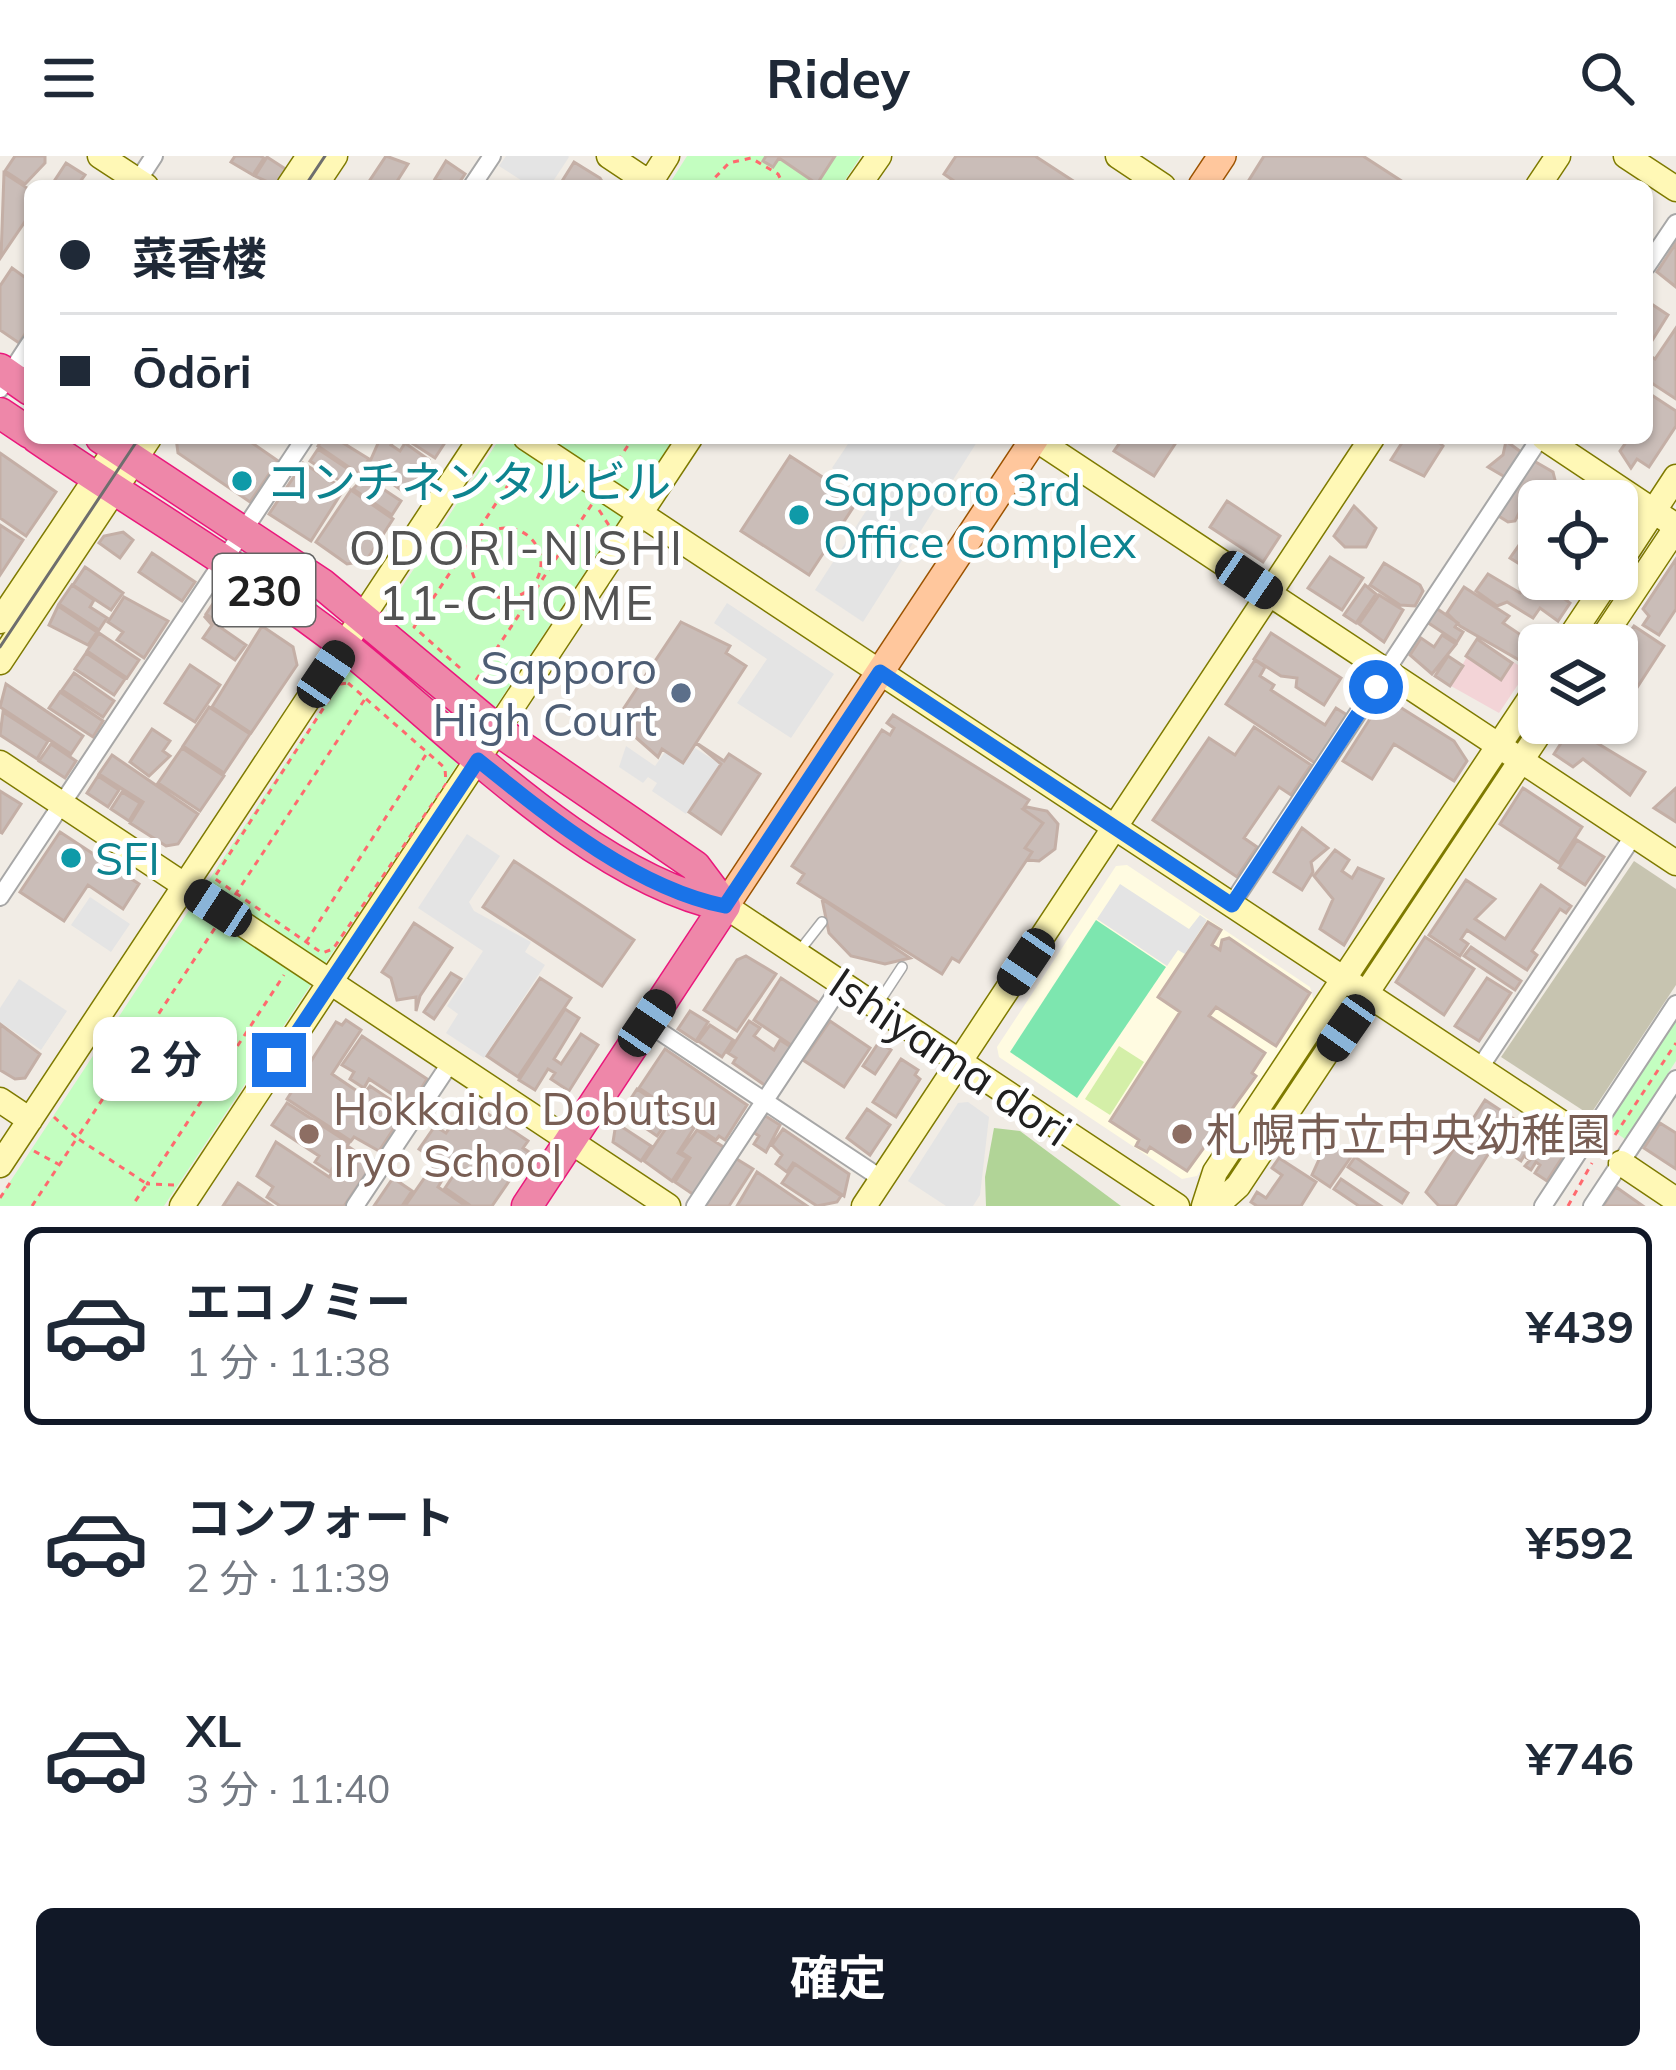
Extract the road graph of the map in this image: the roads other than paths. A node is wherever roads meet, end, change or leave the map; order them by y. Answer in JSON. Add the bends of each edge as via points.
{"nodes":[{"id":1,"x":100,"y":156,"type":"edge"},
{"id":2,"x":609,"y":156,"type":"edge"},
{"id":3,"x":1118,"y":156,"type":"edge"},
{"id":4,"x":1626,"y":156,"type":"edge"},
{"id":5,"x":133,"y":180,"type":"edge"},
{"id":6,"x":643,"y":180,"type":"edge"},
{"id":7,"x":1154,"y":180,"type":"edge"},
{"id":8,"x":1676,"y":189,"type":"edge"},
{"id":9,"x":1676,"y":223,"type":"edge"},
{"id":10,"x":1653,"y":257,"type":"edge"},
{"id":11,"x":24,"y":354,"type":"edge"},
{"id":12,"x":10,"y":381,"type":"edge"},
{"id":13,"x":45,"y":444,"type":"edge"},
{"id":14,"x":125,"y":444,"type":"edge"},
{"id":15,"x":301,"y":444,"type":"edge"},
{"id":16,"x":478,"y":444,"type":"edge"},
{"id":17,"x":686,"y":444,"type":"edge"},
{"id":18,"x":1031,"y":444,"type":"edge"},
{"id":19,"x":1044,"y":444,"type":"edge"},
{"id":20,"x":1368,"y":444,"type":"edge"},
{"id":21,"x":1538,"y":444,"type":"edge"},
{"id":22,"x":1551,"y":444,"type":"edge"},
{"id":23,"x":525,"y":449,"type":"edge"},
{"id":24,"x":1676,"y":477,"type":"edge"},
{"id":25,"x":105,"y":484,"type":"junction"},
{"id":26,"x":1654,"y":511,"type":"junction"},
{"id":27,"x":640,"y":514,"type":"junction"},
{"id":28,"x":1676,"y":527,"type":"edge"},
{"id":29,"x":243,"y":532,"type":"junction"},
{"id":30,"x":1638,"y":535,"type":"edge"},
{"id":31,"x":223,"y":563,"type":"junction"},
{"id":32,"x":1269,"y":594,"type":"junction"},
{"id":33,"x":364,"y":616,"type":"junction"},
{"id":34,"x":0,"y":621,"type":"edge"},
{"id":35,"x":1612,"y":624,"type":"edge"},
{"id":36,"x":344,"y":646,"type":"junction"},
{"id":37,"x":0,"y":662,"type":"edge"},
{"id":38,"x":1386,"y":671,"type":"junction"},
{"id":39,"x":880,"y":672,"type":"junction"},
{"id":40,"x":1518,"y":717,"type":"edge"},
{"id":41,"x":497,"y":730,"type":"junction"},
{"id":42,"x":1532,"y":744,"type":"edge"},
{"id":43,"x":1499,"y":746,"type":"junction"},
{"id":44,"x":478,"y":760,"type":"junction"},
{"id":45,"x":1521,"y":760,"type":"junction"},
{"id":46,"x":0,"y":763,"type":"edge"},
{"id":47,"x":62,"y":804,"type":"junction"},
{"id":48,"x":1115,"y":828,"type":"junction"},
{"id":49,"x":1634,"y":835,"type":"junction"},
{"id":50,"x":1676,"y":863,"type":"edge"},
{"id":51,"x":184,"y":886,"type":"junction"},
{"id":52,"x":0,"y":898,"type":"edge"},
{"id":53,"x":1232,"y":905,"type":"junction"},
{"id":54,"x":725,"y":906,"type":"junction"},
{"id":55,"x":822,"y":922,"type":"dead end"},
{"id":56,"x":797,"y":955,"type":"junction"},
{"id":57,"x":902,"y":967,"type":"dead end"},
{"id":58,"x":1345,"y":980,"type":"junction"},
{"id":59,"x":330,"y":982,"type":"junction"},
{"id":60,"x":842,"y":984,"type":"junction"},
{"id":61,"x":1367,"y":995,"type":"junction"},
{"id":62,"x":1676,"y":1004,"type":"edge"},
{"id":63,"x":876,"y":1007,"type":"junction"},
{"id":64,"x":647,"y":1023,"type":"junction"},
{"id":65,"x":451,"y":1062,"type":"junction"},
{"id":66,"x":959,"y":1063,"type":"junction"},
{"id":67,"x":1479,"y":1070,"type":"junction"},
{"id":68,"x":1676,"y":1079,"type":"edge"},
{"id":69,"x":0,"y":1100,"type":"edge"},
{"id":70,"x":764,"y":1100,"type":"junction"},
{"id":71,"x":42,"y":1118,"type":"junction"},
{"id":72,"x":569,"y":1141,"type":"junction"},
{"id":73,"x":1603,"y":1150,"type":"junction"},
{"id":74,"x":0,"y":1165,"type":"edge"},
{"id":75,"x":882,"y":1179,"type":"junction"},
{"id":76,"x":178,"y":1196,"type":"edge"},
{"id":77,"x":1676,"y":1199,"type":"edge"},
{"id":78,"x":355,"y":1206,"type":"edge"},
{"id":79,"x":526,"y":1206,"type":"edge"},
{"id":80,"x":668,"y":1206,"type":"edge"},
{"id":81,"x":695,"y":1206,"type":"edge"},
{"id":82,"x":864,"y":1206,"type":"edge"},
{"id":83,"x":1177,"y":1206,"type":"edge"},
{"id":84,"x":1204,"y":1206,"type":"edge"},
{"id":85,"x":1216,"y":1206,"type":"edge"},
{"id":86,"x":1543,"y":1206,"type":"edge"},
{"id":87,"x":1592,"y":1206,"type":"edge"}],
"edges":[{"from":1,"to":5,"type":"street"},
{"from":2,"to":6,"type":"street"},
{"from":3,"to":7,"type":"street"},
{"from":4,"to":8,"type":"street"},
{"from":9,"to":10,"type":"street"},
{"from":11,"to":12,"type":"street"},
{"from":13,"to":25,"type":"highway","number":"230"},
{"from":14,"to":25,"type":"street"},
{"from":14,"to":29,"type":"highway","number":"230"},
{"from":15,"to":29,"type":"street"},
{"from":16,"to":33,"type":"street"},
{"from":17,"to":27,"type":"street"},
{"from":18,"to":39,"type":"main road"},
{"from":19,"to":32,"type":"street"},
{"from":20,"to":32,"type":"street"},
{"from":21,"to":38,"type":"street"},
{"from":22,"to":26,"type":"street"},
{"from":23,"to":27,"type":"street"},
{"from":24,"to":26,"type":"street"},
{"from":25,"to":31,"type":"highway","number":"230"},
{"from":25,"to":34,"type":"street"},
{"from":25,"to":37,"type":"street"},
{"from":26,"to":28,"type":"street"},
{"from":26,"to":30,"type":"street"},
{"from":27,"to":39,"type":"street"},
{"from":27,"to":41,"type":"street"},
{"from":28,"to":35,"type":"street"},
{"from":29,"to":31,"type":"street"},
{"from":29,"to":33,"type":"highway","number":"230"},
{"from":31,"to":36,"type":"highway","number":"230"},
{"from":31,"to":47,"type":"street"},
{"from":32,"to":38,"type":"street"},
{"from":32,"to":48,"type":"street"},
{"from":33,"to":36,"type":"street"},
{"from":33,"to":41,"type":"highway","number":"230"},
{"from":36,"to":44,"type":"highway","number":"230"},
{"from":36,"to":51,"type":"street"},
{"from":38,"to":43,"type":"street"},
{"from":38,"to":53,"type":"street"},
{"from":39,"to":48,"type":"street"},
{"from":39,"to":54,"type":"main road"},
{"from":40,"to":43,"type":"street"},
{"from":41,"to":44,"type":"street"},
{"from":41,"to":54,"type":"highway","number":"230","via":[[695,866]]},
{"from":42,"to":45,"type":"street"},
{"from":43,"to":45,"type":"street"},
{"from":43,"to":58,"type":"street"},
{"from":44,"to":54,"type":"highway","number":"230","via":[[675,896]]},
{"from":44,"to":59,"type":"street"},
{"from":45,"to":49,"type":"street"},
{"from":45,"to":61,"type":"street"},
{"from":46,"to":47,"type":"street"},
{"from":47,"to":51,"type":"street"},
{"from":47,"to":52,"type":"street"},
{"from":48,"to":53,"type":"street"},
{"from":48,"to":66,"type":"street"},
{"from":49,"to":50,"type":"street"},
{"from":49,"to":67,"type":"street"},
{"from":51,"to":59,"type":"street"},
{"from":51,"to":71,"type":"street"},
{"from":53,"to":58,"type":"street"},
{"from":54,"to":56,"type":"street","name":"Ishiyama dori"},
{"from":54,"to":64,"type":"highway"},
{"from":55,"to":56,"type":"lane"},
{"from":56,"to":60,"type":"street","name":"Ishiyama dori"},
{"from":57,"to":63,"type":"lane"},
{"from":58,"to":61,"type":"street"},
{"from":58,"to":84,"type":"street","via":[[1215,1172]]},
{"from":59,"to":65,"type":"street"},
{"from":59,"to":76,"type":"street"},
{"from":60,"to":63,"type":"street","name":"Ishiyama dori"},
{"from":60,"to":70,"type":"street"},
{"from":61,"to":67,"type":"street"},
{"from":61,"to":85,"type":"street","via":[[1238,1186]]},
{"from":62,"to":73,"type":"street"},
{"from":63,"to":66,"type":"street","name":"Ishiyama dori"},
{"from":64,"to":70,"type":"street"},
{"from":64,"to":72,"type":"highway"},
{"from":65,"to":72,"type":"street"},
{"from":65,"to":78,"type":"street"},
{"from":66,"to":75,"type":"street"},
{"from":66,"to":83,"type":"street","name":"Ishiyama dori"},
{"from":67,"to":73,"type":"street"},
{"from":68,"to":73,"type":"street"},
{"from":69,"to":71,"type":"street"},
{"from":70,"to":75,"type":"street"},
{"from":70,"to":81,"type":"street"},
{"from":71,"to":74,"type":"street"},
{"from":72,"to":79,"type":"highway"},
{"from":72,"to":80,"type":"street"},
{"from":73,"to":77,"type":"street"},
{"from":73,"to":86,"type":"street"},
{"from":73,"to":87,"type":"street"},
{"from":75,"to":82,"type":"street"}]}
